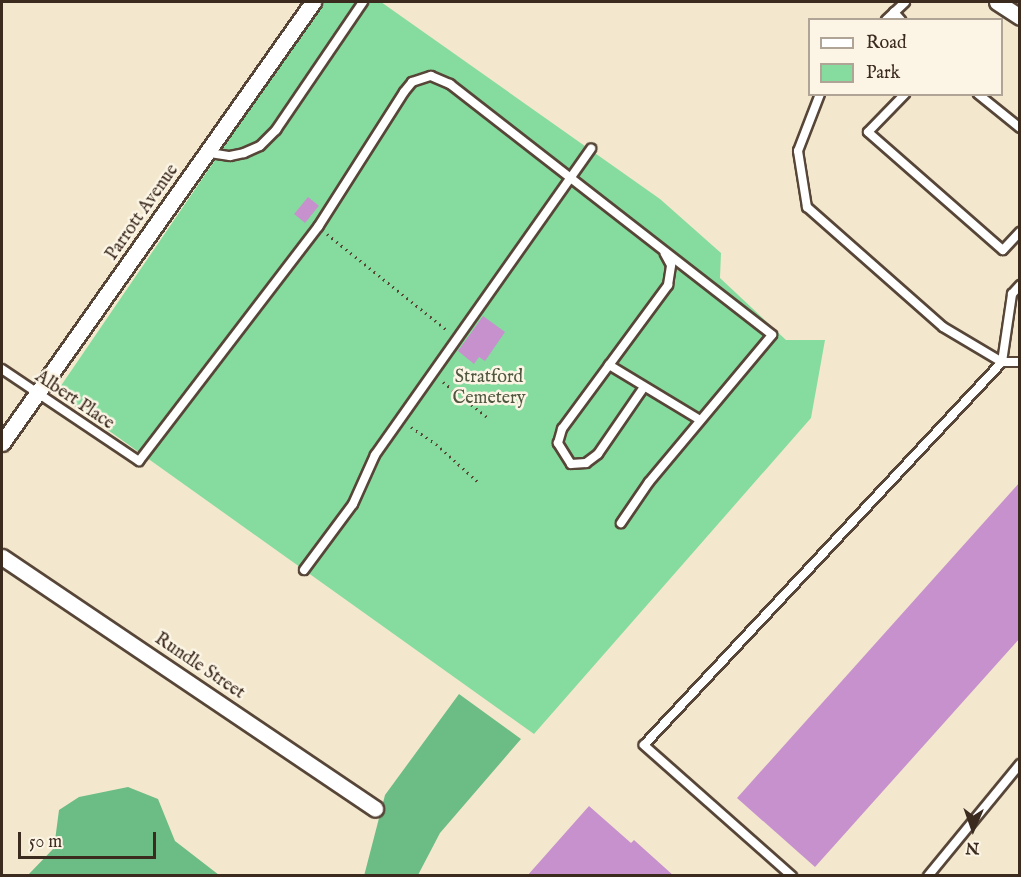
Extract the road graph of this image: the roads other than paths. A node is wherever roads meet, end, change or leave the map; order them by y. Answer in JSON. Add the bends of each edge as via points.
{"nodes":[{"id":1,"x":313,"y":2,"type":"edge"},
{"id":2,"x":363,"y":2,"type":"edge"},
{"id":3,"x":905,"y":2,"type":"edge"},
{"id":4,"x":997,"y":2,"type":"edge"},
{"id":5,"x":894,"y":12,"type":"junction"},
{"id":6,"x":888,"y":18,"type":"edge"},
{"id":7,"x":899,"y":18,"type":"edge"},
{"id":8,"x":1020,"y":18,"type":"edge"},
{"id":9,"x":819,"y":96,"type":"edge"},
{"id":10,"x":903,"y":96,"type":"edge"},
{"id":11,"x":980,"y":96,"type":"edge"},
{"id":12,"x":1020,"y":128,"type":"edge"},
{"id":13,"x":591,"y":149,"type":"dead end"},
{"id":14,"x":210,"y":153,"type":"junction"},
{"id":15,"x":569,"y":177,"type":"junction"},
{"id":16,"x":1020,"y":232,"type":"edge"},
{"id":17,"x":663,"y":250,"type":"junction"},
{"id":18,"x":1020,"y":285,"type":"edge"},
{"id":19,"x":1002,"y":362,"type":"junction"},
{"id":20,"x":1020,"y":362,"type":"edge"},
{"id":21,"x":609,"y":365,"type":"junction"},
{"id":22,"x":2,"y":369,"type":"edge"},
{"id":23,"x":644,"y":387,"type":"junction"},
{"id":24,"x":38,"y":395,"type":"junction"},
{"id":25,"x":700,"y":420,"type":"junction"},
{"id":26,"x":2,"y":443,"type":"edge"},
{"id":27,"x":621,"y":524,"type":"dead end"},
{"id":28,"x":2,"y":557,"type":"edge"},
{"id":29,"x":304,"y":570,"type":"dead end"},
{"id":30,"x":1020,"y":764,"type":"edge"},
{"id":31,"x":375,"y":809,"type":"dead end"},
{"id":32,"x":792,"y":876,"type":"edge"},
{"id":33,"x":928,"y":876,"type":"edge"}],
"edges":[{"from":1,"to":14,"type":"street","name":"Parrott Avenue"},
{"from":2,"to":14,"type":"lane","via":[[276,130],[260,146],[230,156]]},
{"from":3,"to":5,"type":"lane"},
{"from":4,"to":8,"type":"street"},
{"from":5,"to":6,"type":"lane"},
{"from":5,"to":7,"type":"lane"},
{"from":9,"to":19,"type":"lane","via":[[798,151],[807,207],[943,327]]},
{"from":10,"to":16,"type":"lane","via":[[868,132],[1003,250]]},
{"from":11,"to":12,"type":"lane"},
{"from":13,"to":15,"type":"lane"},
{"from":14,"to":24,"type":"street","name":"Parrott Avenue"},
{"from":15,"to":17,"type":"lane"},
{"from":15,"to":24,"type":"lane","name":"Albert Place","via":[[450,84],[431,76],[411,82],[318,226],[139,460],[130,458]]},
{"from":15,"to":29,"type":"lane","via":[[375,455],[353,504]]},
{"from":17,"to":21,"type":"lane","via":[[671,264],[669,285]]},
{"from":17,"to":25,"type":"lane","via":[[772,335]]},
{"from":18,"to":19,"type":"lane","via":[[1012,294]]},
{"from":19,"to":20,"type":"lane"},
{"from":19,"to":32,"type":"lane","via":[[644,745]]},
{"from":21,"to":23,"type":"lane"},
{"from":21,"to":23,"type":"lane","via":[[562,429],[558,443],[571,464],[585,463],[598,454]]},
{"from":22,"to":24,"type":"lane","name":"Albert Place"},
{"from":23,"to":25,"type":"lane"},
{"from":24,"to":26,"type":"street","name":"Parrott Avenue"},
{"from":25,"to":27,"type":"lane","via":[[648,482]]},
{"from":28,"to":31,"type":"street","name":"Rundle Street"},
{"from":30,"to":33,"type":"lane"}]}
